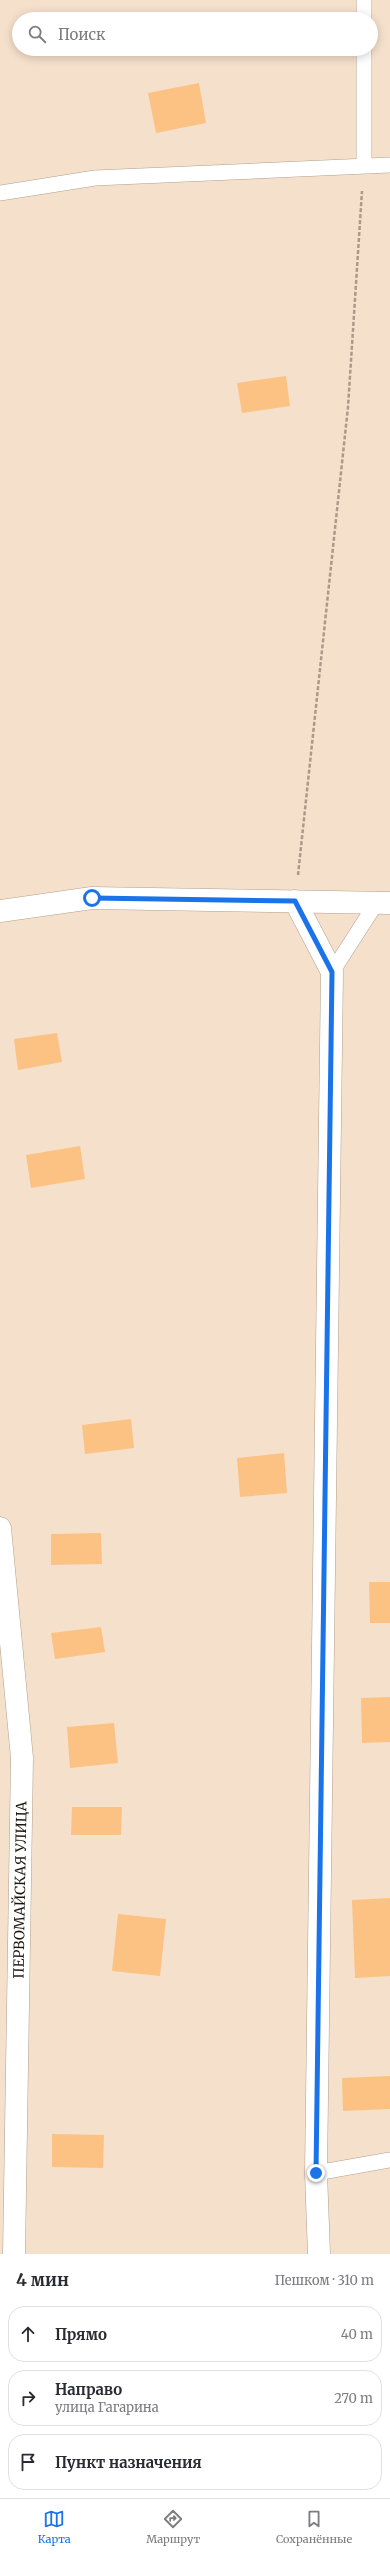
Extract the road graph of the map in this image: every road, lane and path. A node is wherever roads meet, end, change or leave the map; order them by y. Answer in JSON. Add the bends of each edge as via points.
{"nodes":[{"id":1,"x":364,"y":0,"type":"edge"},
{"id":2,"x":364,"y":12,"type":"edge"},
{"id":3,"x":364,"y":56,"type":"edge"},
{"id":4,"x":390,"y":165,"type":"edge"},
{"id":5,"x":364,"y":166,"type":"junction"},
{"id":6,"x":0,"y":193,"type":"edge"},
{"id":7,"x":295,"y":901,"type":"junction"},
{"id":8,"x":382,"y":904,"type":"edge"},
{"id":9,"x":0,"y":911,"type":"edge"},
{"id":10,"x":332,"y":972,"type":"junction"},
{"id":11,"x":0,"y":1528,"type":"edge"},
{"id":12,"x":390,"y":2160,"type":"edge"},
{"id":13,"x":316,"y":2173,"type":"junction"},
{"id":14,"x":14,"y":2254,"type":"edge"},
{"id":15,"x":319,"y":2254,"type":"edge"}],
"edges":[{"from":1,"to":2,"type":"lane"},
{"from":3,"to":5,"type":"lane"},
{"from":4,"to":5,"type":"lane"},
{"from":5,"to":6,"type":"lane","via":[[95,178]]},
{"from":5,"to":7,"type":"path","via":[[348,407]]},
{"from":7,"to":8,"type":"street"},
{"from":7,"to":9,"type":"street","via":[[92,898]]},
{"from":7,"to":10,"type":"street"},
{"from":8,"to":10,"type":"lane"},
{"from":10,"to":13,"type":"street"},
{"from":11,"to":14,"type":"street","name":"ПЕРВОМАЙСКАЯ УЛИЦА","via":[[22,1758]]},
{"from":12,"to":13,"type":"lane"},
{"from":13,"to":15,"type":"street"}]}
